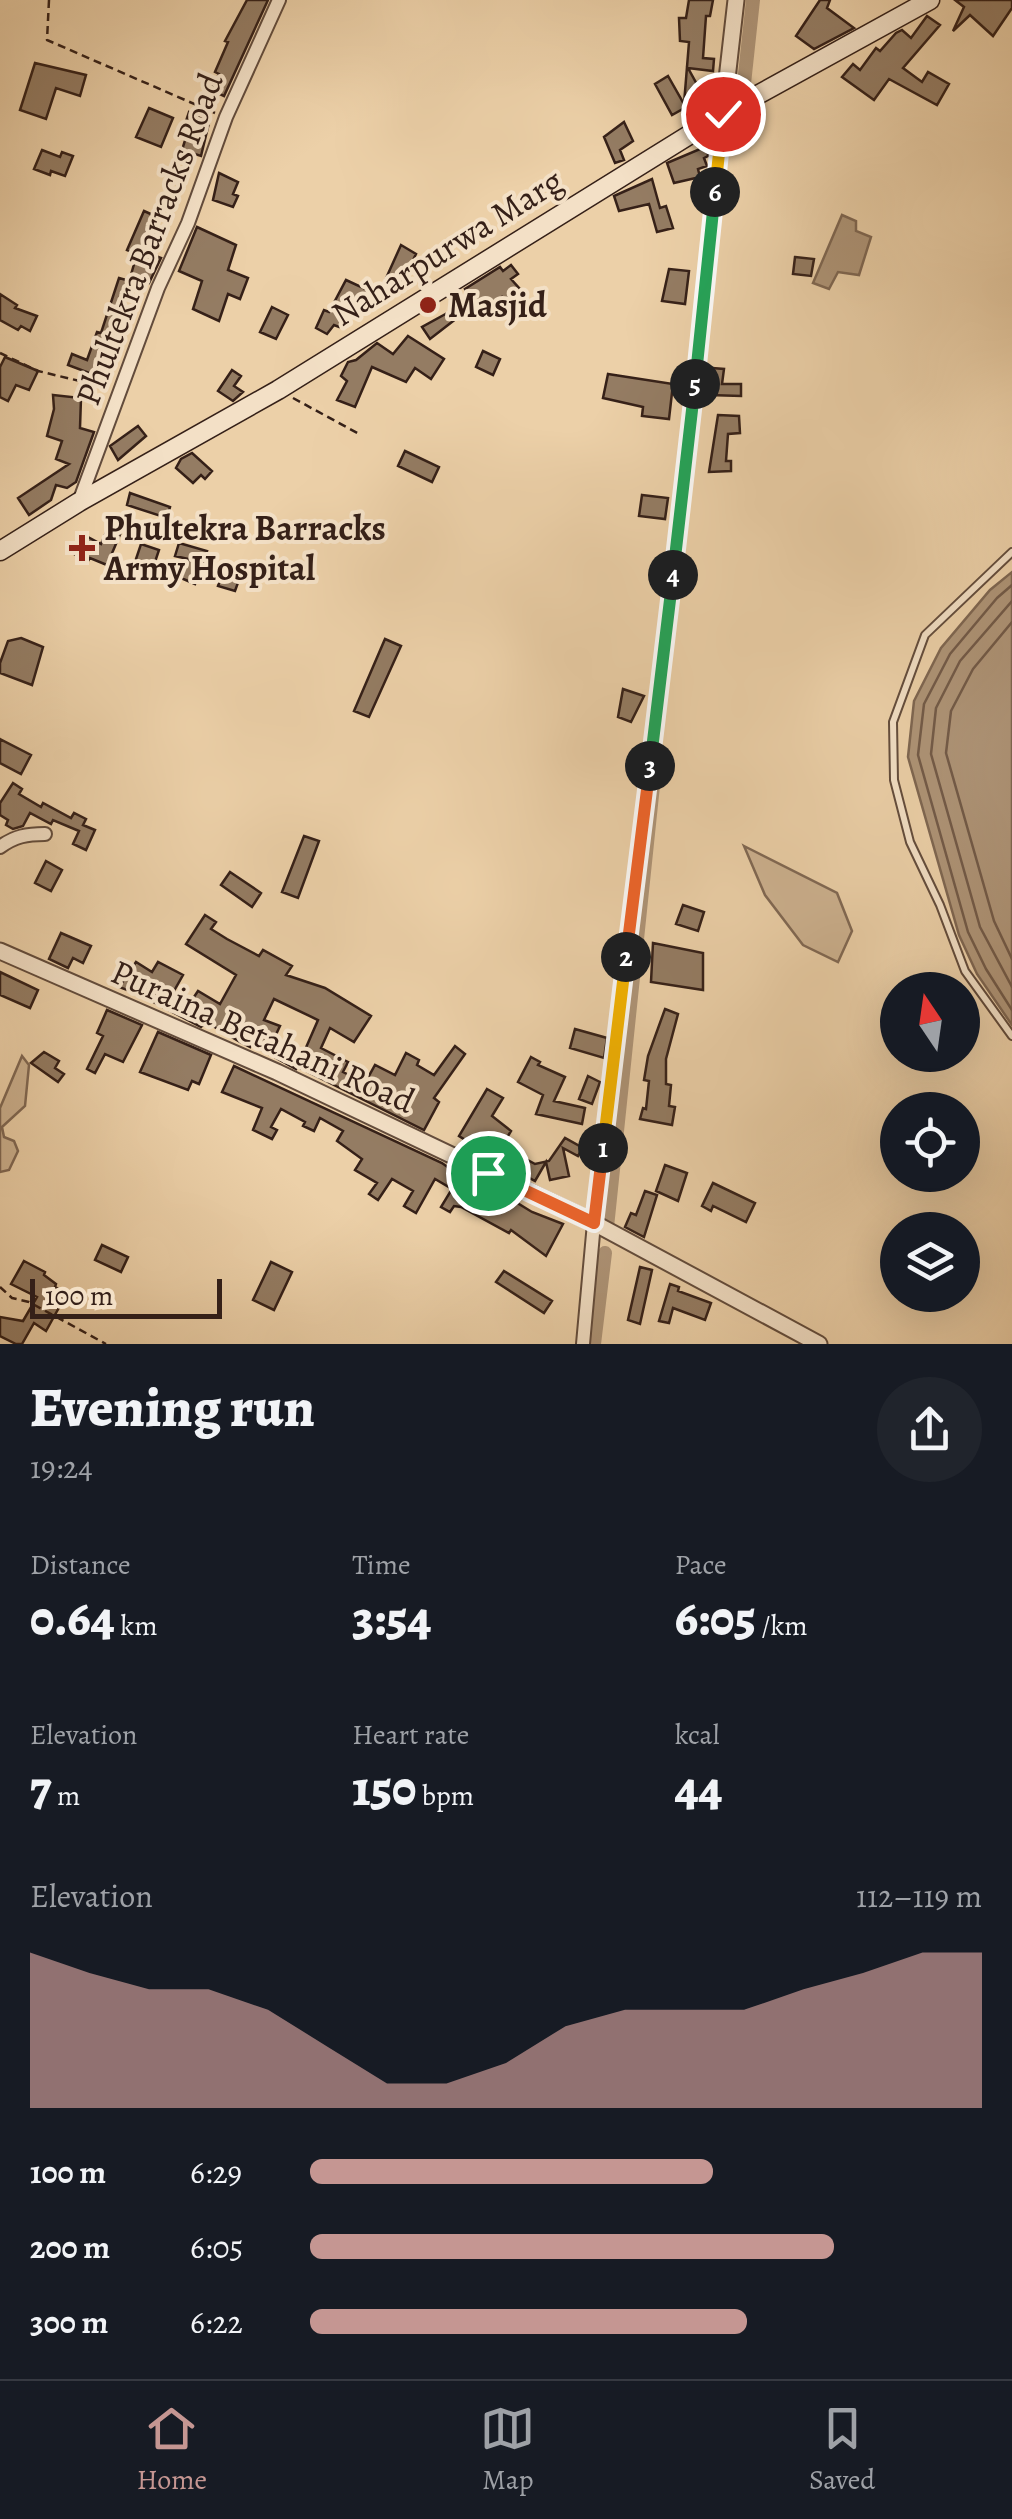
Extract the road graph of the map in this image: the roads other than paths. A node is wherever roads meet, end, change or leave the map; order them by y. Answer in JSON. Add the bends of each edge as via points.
{"nodes":[{"id":1,"x":279,"y":0,"type":"edge"},
{"id":2,"x":736,"y":0,"type":"edge"},
{"id":3,"x":930,"y":0,"type":"edge"},
{"id":4,"x":723,"y":114,"type":"junction"},
{"id":5,"x":79,"y":502,"type":"junction"},
{"id":6,"x":0,"y":551,"type":"edge"},
{"id":7,"x":1012,"y":552,"type":"edge"},
{"id":8,"x":45,"y":834,"type":"dead end"},
{"id":9,"x":0,"y":847,"type":"edge"},
{"id":10,"x":0,"y":951,"type":"edge"},
{"id":11,"x":1012,"y":1036,"type":"edge"},
{"id":12,"x":594,"y":1223,"type":"junction"},
{"id":13,"x":583,"y":1344,"type":"edge"},
{"id":14,"x":819,"y":1344,"type":"edge"}],
"edges":[{"from":1,"to":5,"type":"street","name":"Phultekra Barracks Road","via":[[226,117]]},
{"from":2,"to":4,"type":"street"},
{"from":3,"to":4,"type":"main road","name":"Naharpurwa Marg"},
{"from":4,"to":5,"type":"main road","name":"Naharpurwa Marg","via":[[278,390]]},
{"from":4,"to":12,"type":"street"},
{"from":5,"to":6,"type":"main road","name":"Naharpurwa Marg"},
{"from":7,"to":11,"type":"lane","via":[[925,634],[893,722],[894,780],[910,842],[965,971]]},
{"from":8,"to":9,"type":"street","via":[[11,838]]},
{"from":10,"to":12,"type":"street","name":"Puraina Betahani Road","via":[[277,1072]]},
{"from":12,"to":13,"type":"street"},
{"from":12,"to":14,"type":"street","name":"Puraina Betahani Road"}]}
